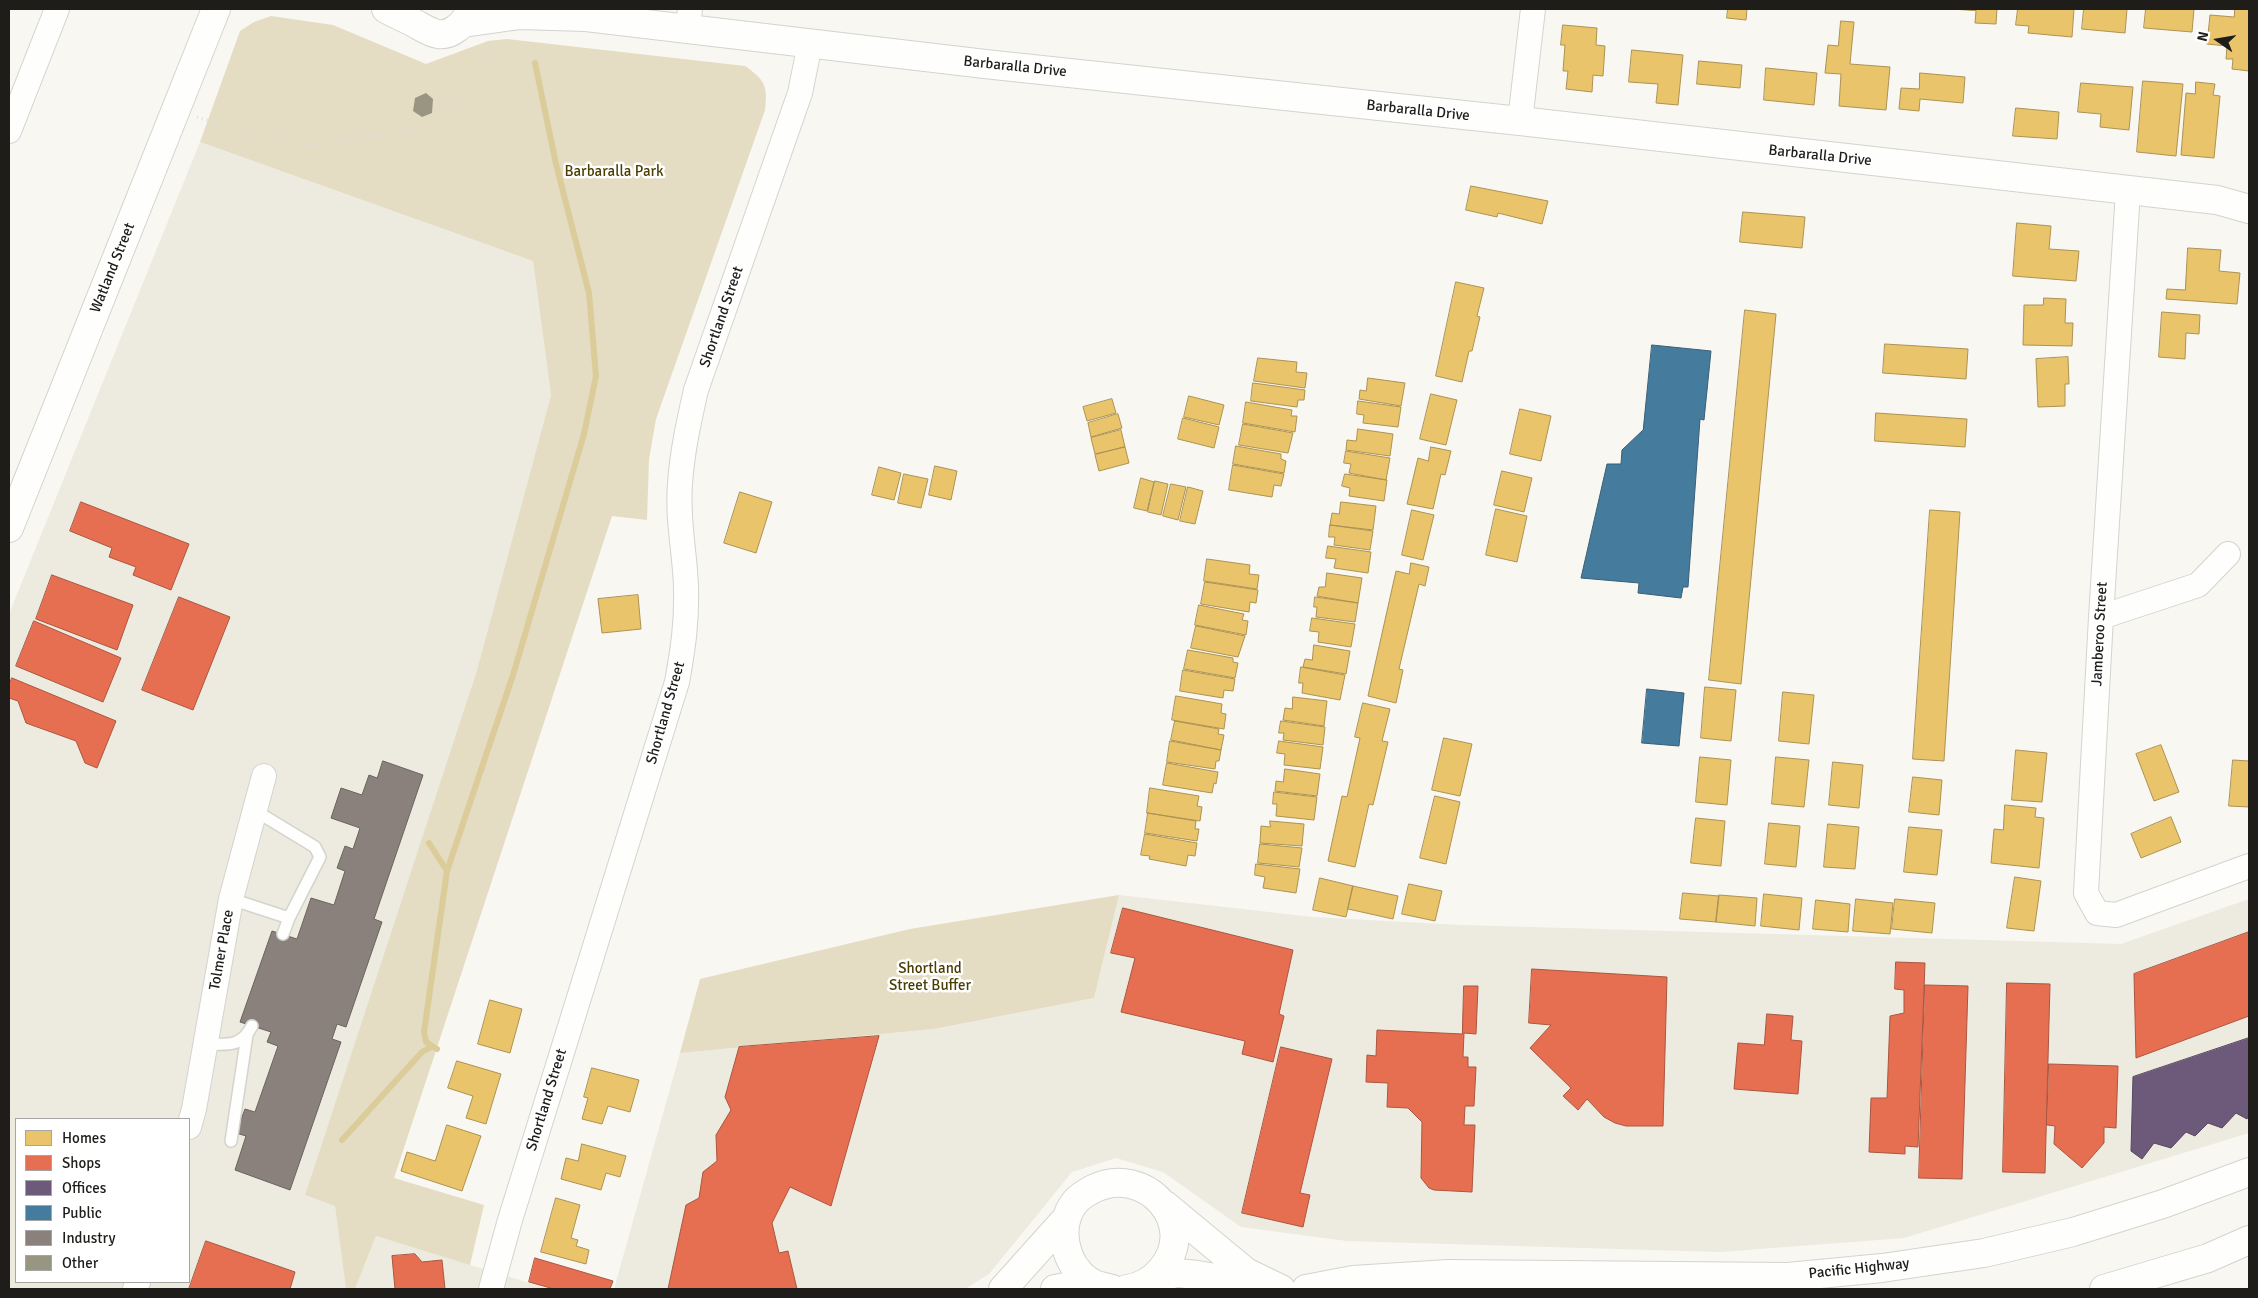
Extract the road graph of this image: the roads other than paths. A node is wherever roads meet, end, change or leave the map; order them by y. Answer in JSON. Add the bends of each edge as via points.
{"nodes":[{"id":1,"x":56,"y":9,"type":"edge"},
{"id":2,"x":216,"y":9,"type":"edge"},
{"id":3,"x":386,"y":9,"type":"edge"},
{"id":4,"x":546,"y":9,"type":"edge"},
{"id":5,"x":1533,"y":9,"type":"edge"},
{"id":6,"x":466,"y":16,"type":"edge"},
{"id":7,"x":413,"y":17,"type":"edge"},
{"id":8,"x":586,"y":17,"type":"junction"},
{"id":9,"x":689,"y":19,"type":"edge"},
{"id":10,"x":810,"y":44,"type":"junction"},
{"id":11,"x":1520,"y":121,"type":"junction"},
{"id":12,"x":9,"y":131,"type":"edge"},
{"id":13,"x":2128,"y":192,"type":"junction"},
{"id":14,"x":2249,"y":209,"type":"edge"},
{"id":15,"x":9,"y":528,"type":"edge"},
{"id":16,"x":2228,"y":554,"type":"dead end"},
{"id":17,"x":2101,"y":618,"type":"junction"},
{"id":18,"x":264,"y":776,"type":"dead end"},
{"id":19,"x":254,"y":810,"type":"junction"},
{"id":20,"x":2249,"y":866,"type":"edge"},
{"id":21,"x":231,"y":899,"type":"junction"},
{"id":22,"x":289,"y":918,"type":"junction"},
{"id":23,"x":283,"y":934,"type":"dead end"},
{"id":24,"x":205,"y":1044,"type":"junction"},
{"id":25,"x":190,"y":1123,"type":"edge"},
{"id":26,"x":231,"y":1141,"type":"dead end"},
{"id":27,"x":2249,"y":1172,"type":"edge"},
{"id":28,"x":1165,"y":1205,"type":"junction"},
{"id":29,"x":1064,"y":1221,"type":"junction"},
{"id":30,"x":2249,"y":1240,"type":"edge"},
{"id":31,"x":1154,"y":1278,"type":"junction"},
{"id":32,"x":1101,"y":1286,"type":"edge"},
{"id":33,"x":492,"y":1289,"type":"edge"},
{"id":34,"x":1003,"y":1289,"type":"edge"},
{"id":35,"x":1055,"y":1289,"type":"edge"},
{"id":36,"x":1127,"y":1289,"type":"edge"},
{"id":37,"x":1281,"y":1289,"type":"edge"},
{"id":38,"x":1306,"y":1289,"type":"edge"},
{"id":39,"x":2104,"y":1289,"type":"edge"}],
"edges":[{"from":1,"to":12,"type":"street"},
{"from":2,"to":15,"type":"main road","name":"Watland Street"},
{"from":3,"to":7,"type":"main road","name":"Barbaralla Drive"},
{"from":4,"to":8,"type":"main road","name":"Barbaralla Drive"},
{"from":5,"to":11,"type":"street"},
{"from":6,"to":7,"type":"main road","name":"Barbaralla Drive","via":[[450,32],[435,35],[425,31]]},
{"from":6,"to":8,"type":"main road","name":"Barbaralla Drive"},
{"from":8,"to":9,"type":"main road","name":"Barbaralla Drive"},
{"from":9,"to":10,"type":"main road","name":"Barbaralla Drive"},
{"from":10,"to":11,"type":"main road","name":"Barbaralla Drive"},
{"from":10,"to":33,"type":"street","name":"Shortland Street","via":[[800,93],[696,390],[686,435],[680,485],[686,632],[677,682],[513,1210]]},
{"from":11,"to":13,"type":"main road","name":"Barbaralla Drive"},
{"from":13,"to":14,"type":"main road","name":"Barbaralla Drive","via":[[2217,200]]},
{"from":13,"to":17,"type":"street","name":"Jamberoo Street"},
{"from":16,"to":17,"type":"street","via":[[2198,585]]},
{"from":17,"to":20,"type":"street","name":"Jamberoo Street","via":[[2086,892],[2097,913],[2116,915]]},
{"from":18,"to":19,"type":"street","name":"Tolmer Place"},
{"from":19,"to":21,"type":"street","name":"Tolmer Place"},
{"from":19,"to":22,"type":"lane","via":[[315,847],[320,857]]},
{"from":21,"to":22,"type":"lane"},
{"from":21,"to":24,"type":"street","name":"Tolmer Place"},
{"from":22,"to":23,"type":"lane"},
{"from":24,"to":25,"type":"street","name":"Tolmer Place"},
{"from":24,"to":26,"type":"lane","via":[[235,1044],[250,1030]]},
{"from":27,"to":38,"type":"main road","name":"Pacific Highway","via":[[2163,1204],[2073,1232],[1984,1253],[1882,1268],[1788,1276],[1448,1274],[1353,1280]]},
{"from":28,"to":29,"type":"main road","via":[[1149,1189],[1123,1181],[1105,1183],[1082,1195]]},
{"from":28,"to":31,"type":"main road","via":[[1172,1220],[1174,1239],[1167,1262]]},
{"from":28,"to":37,"type":"main road","via":[[1246,1272]]},
{"from":29,"to":32,"type":"main road","via":[[1063,1237],[1075,1267]]},
{"from":29,"to":34,"type":"main road"},
{"from":30,"to":39,"type":"main road","via":[[2208,1258]]},
{"from":31,"to":36,"type":"main road"},
{"from":31,"to":37,"type":"main road","via":[[1191,1274]]},
{"from":32,"to":35,"type":"main road"}]}
